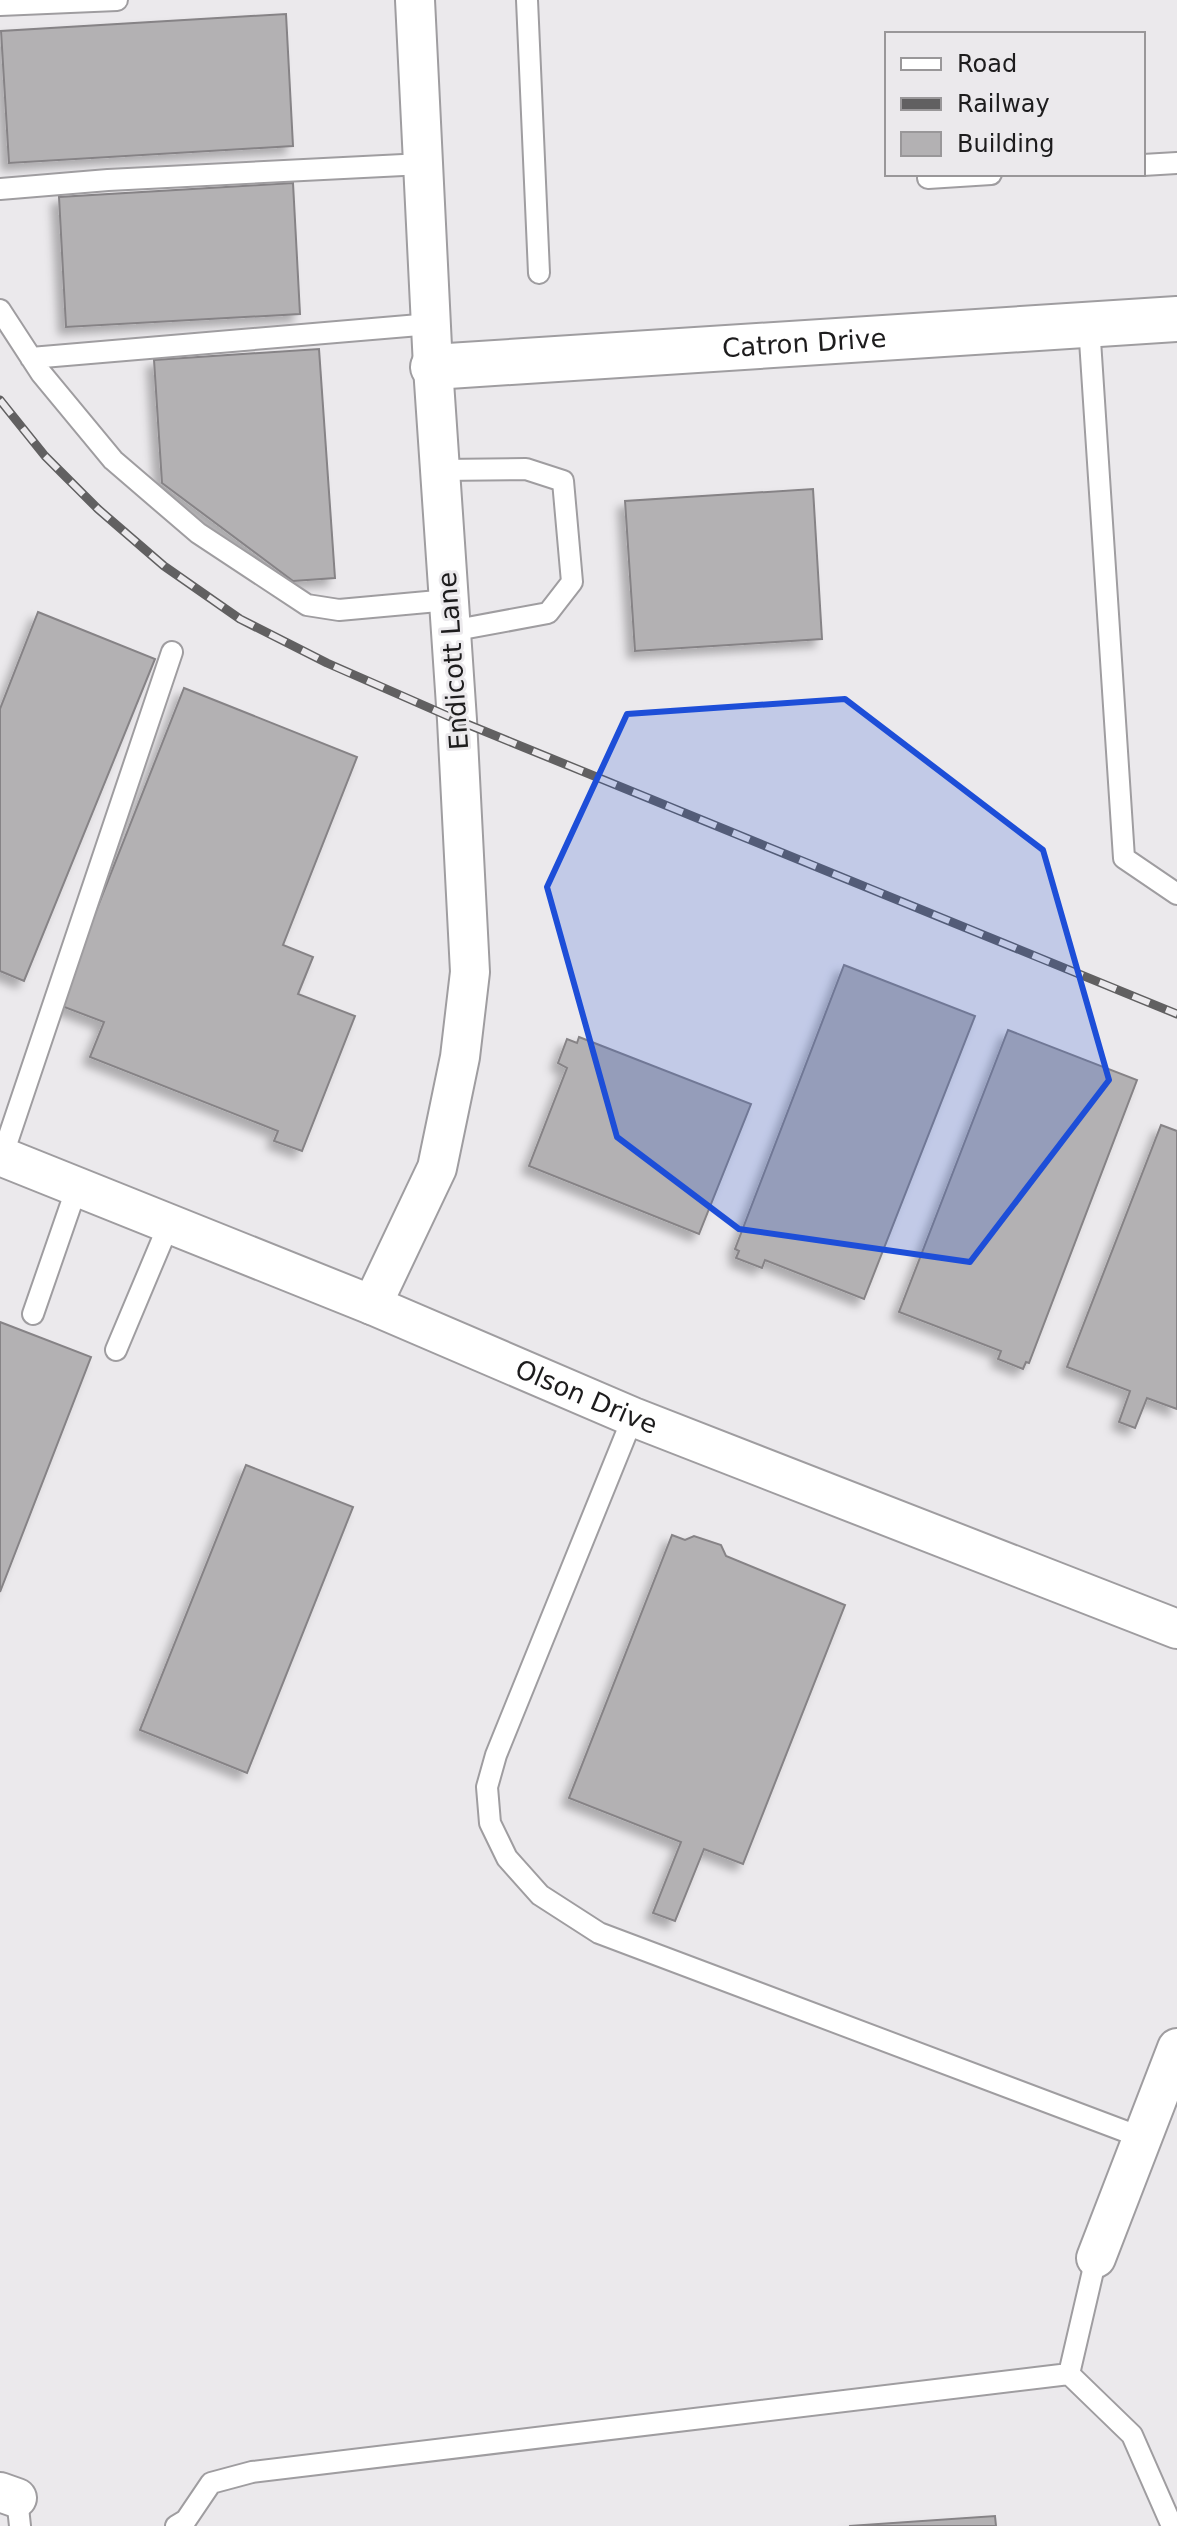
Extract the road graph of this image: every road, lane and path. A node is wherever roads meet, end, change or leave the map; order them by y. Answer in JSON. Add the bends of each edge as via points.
{"nodes":[{"id":1,"x":117,"y":0,"type":"edge"},
{"id":2,"x":415,"y":0,"type":"edge"},
{"id":3,"x":527,"y":0,"type":"edge"},
{"id":4,"x":0,"y":5,"type":"edge"},
{"id":5,"x":1177,"y":163,"type":"edge"},
{"id":6,"x":423,"y":164,"type":"junction"},
{"id":7,"x":1145,"y":165,"type":"edge"},
{"id":8,"x":960,"y":176,"type":"edge"},
{"id":9,"x":928,"y":178,"type":"dead end"},
{"id":10,"x":0,"y":189,"type":"edge"},
{"id":11,"x":539,"y":273,"type":"dead end"},
{"id":12,"x":0,"y":310,"type":"edge"},
{"id":13,"x":1177,"y":319,"type":"edge"},
{"id":14,"x":431,"y":324,"type":"junction"},
{"id":15,"x":1089,"y":325,"type":"junction"},
{"id":16,"x":31,"y":358,"type":"junction"},
{"id":17,"x":433,"y":367,"type":"junction"},
{"id":18,"x":441,"y":470,"type":"junction"},
{"id":19,"x":450,"y":615,"type":"junction"},
{"id":20,"x":172,"y":652,"type":"dead end"},
{"id":21,"x":1177,"y":894,"type":"edge"},
{"id":22,"x":1,"y":1156,"type":"edge"},
{"id":23,"x":77,"y":1187,"type":"junction"},
{"id":24,"x":169,"y":1224,"type":"junction"},
{"id":25,"x":372,"y":1305,"type":"junction"},
{"id":26,"x":33,"y":1314,"type":"dead end"},
{"id":27,"x":116,"y":1350,"type":"dead end"},
{"id":28,"x":633,"y":1417,"type":"junction"},
{"id":29,"x":1177,"y":1629,"type":"edge"},
{"id":30,"x":1177,"y":2048,"type":"edge"},
{"id":31,"x":1158,"y":2119,"type":"edge"},
{"id":32,"x":1096,"y":2258,"type":"joint"},
{"id":33,"x":1069,"y":2374,"type":"junction"},
{"id":34,"x":176,"y":2526,"type":"edge"},
{"id":35,"x":1172,"y":2526,"type":"edge"}],
"edges":[{"from":1,"to":4,"type":"lane"},
{"from":2,"to":6,"type":"street","name":"Endicott Lane"},
{"from":3,"to":11,"type":"lane"},
{"from":5,"to":7,"type":"lane"},
{"from":6,"to":10,"type":"lane"},
{"from":6,"to":14,"type":"street","name":"Endicott Lane"},
{"from":8,"to":9,"type":"lane"},
{"from":12,"to":16,"type":"lane"},
{"from":13,"to":15,"type":"street","name":"Catron Drive"},
{"from":14,"to":16,"type":"lane"},
{"from":14,"to":17,"type":"street","name":"Endicott Lane"},
{"from":15,"to":17,"type":"street","name":"Catron Drive"},
{"from":15,"to":21,"type":"lane","via":[[1124,858]]},
{"from":16,"to":19,"type":"lane","via":[[113,460],[198,533],[307,605]]},
{"from":17,"to":18,"type":"street","name":"Endicott Lane"},
{"from":18,"to":19,"type":"street","name":"Endicott Lane"},
{"from":18,"to":19,"type":"lane","via":[[526,469],[563,481],[572,582],[548,613]]},
{"from":19,"to":25,"type":"street","name":"Endicott Lane","via":[[470,972],[460,1057],[437,1168]]},
{"from":20,"to":22,"type":"lane"},
{"from":22,"to":23,"type":"street","name":"Olson Drive"},
{"from":23,"to":24,"type":"street","name":"Olson Drive"},
{"from":23,"to":26,"type":"lane"},
{"from":24,"to":25,"type":"street","name":"Olson Drive"},
{"from":24,"to":27,"type":"lane"},
{"from":25,"to":28,"type":"street","name":"Olson Drive"},
{"from":28,"to":29,"type":"street","name":"Olson Drive"},
{"from":28,"to":31,"type":"lane","via":[[496,1755],[487,1787],[490,1823],[507,1858],[540,1895],[599,1933]]},
{"from":30,"to":31,"type":"street"},
{"from":31,"to":32,"type":"street"},
{"from":32,"to":33,"type":"lane"},
{"from":33,"to":34,"type":"lane","via":[[252,2472],[211,2483]]},
{"from":33,"to":35,"type":"lane","via":[[1132,2435]]}]}
